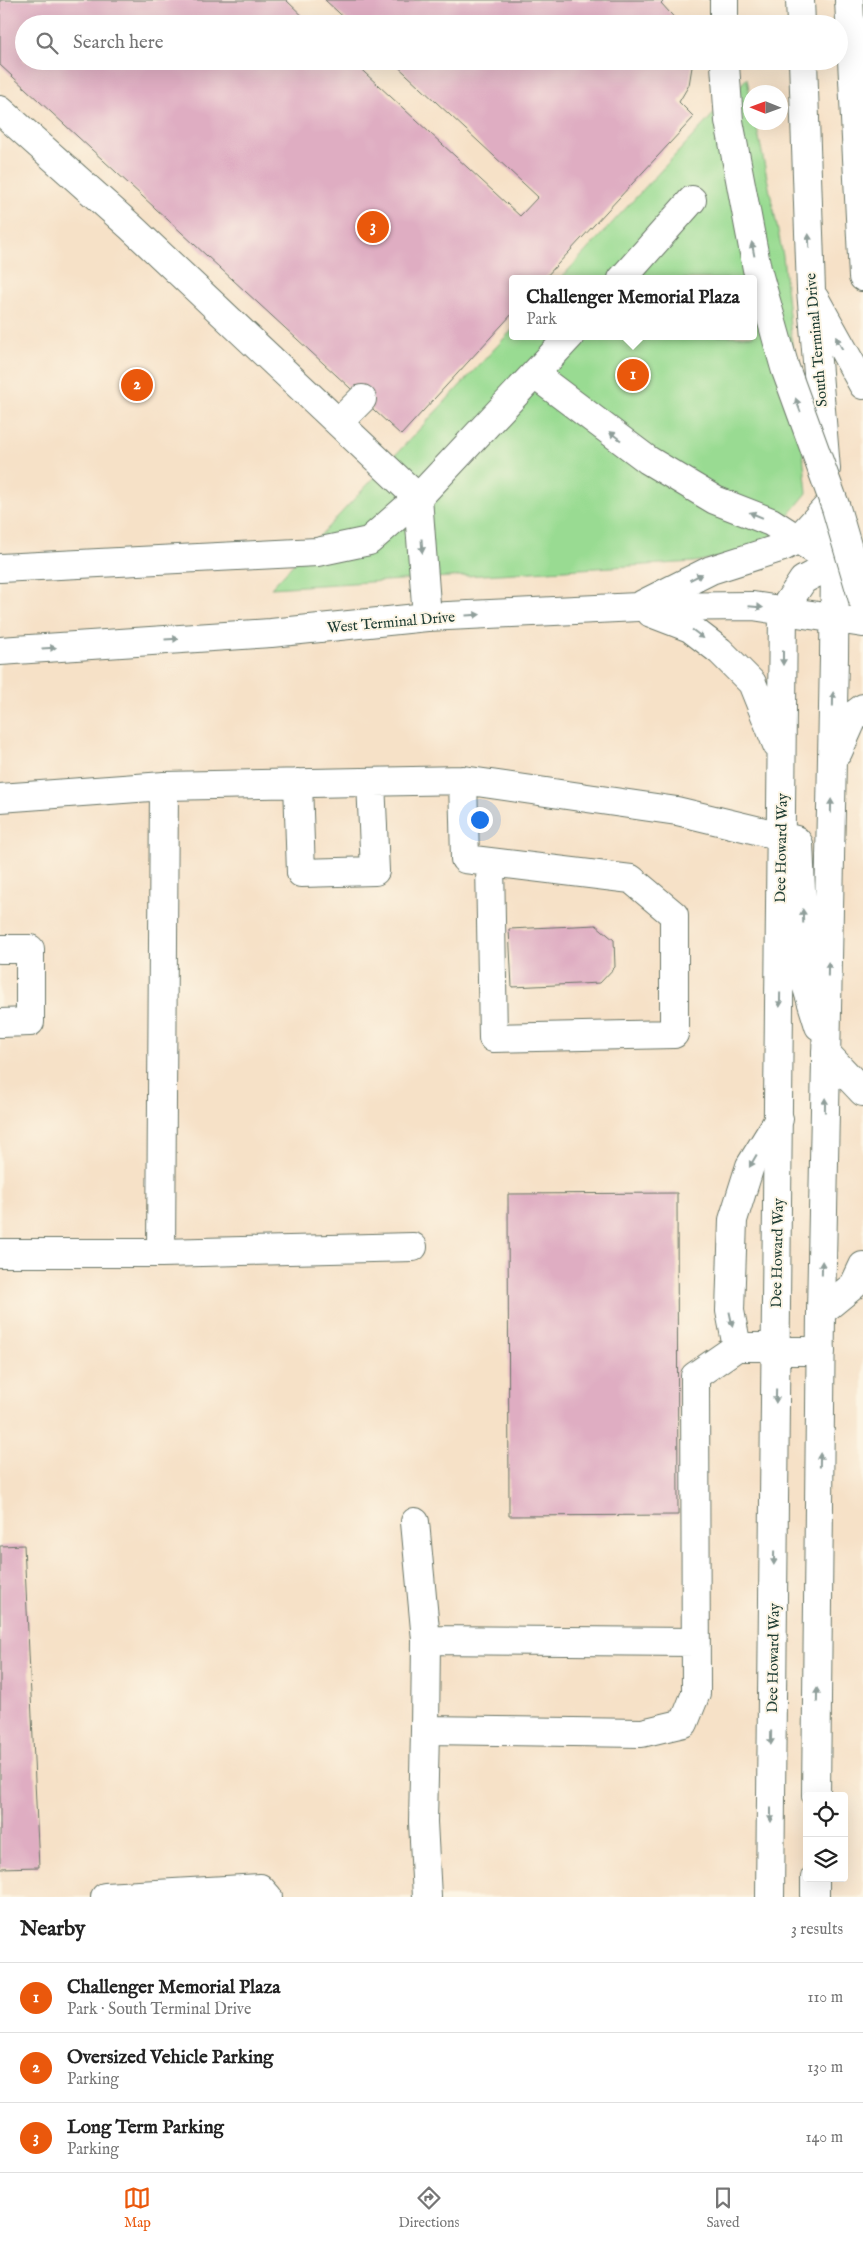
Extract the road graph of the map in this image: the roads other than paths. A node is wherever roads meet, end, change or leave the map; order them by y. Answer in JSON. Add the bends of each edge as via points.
{"nodes":[{"id":1,"x":724,"y":0,"type":"edge"},
{"id":2,"x":800,"y":0,"type":"edge"},
{"id":3,"x":849,"y":0,"type":"edge"},
{"id":4,"x":724,"y":15,"type":"edge"},
{"id":5,"x":801,"y":15,"type":"edge"},
{"id":6,"x":725,"y":70,"type":"edge"},
{"id":7,"x":803,"y":70,"type":"edge"},
{"id":8,"x":0,"y":110,"type":"edge"},
{"id":9,"x":692,"y":200,"type":"dead end"},
{"id":10,"x":626,"y":275,"type":"edge"},
{"id":11,"x":863,"y":277,"type":"edge"},
{"id":12,"x":810,"y":290,"type":"junction"},
{"id":13,"x":566,"y":340,"type":"edge"},
{"id":14,"x":535,"y":375,"type":"junction"},
{"id":15,"x":863,"y":385,"type":"edge"},
{"id":16,"x":362,"y":399,"type":"dead end"},
{"id":17,"x":339,"y":422,"type":"junction"},
{"id":18,"x":418,"y":498,"type":"junction"},
{"id":19,"x":830,"y":505,"type":"junction"},
{"id":20,"x":798,"y":539,"type":"junction"},
{"id":21,"x":835,"y":563,"type":"junction"},
{"id":22,"x":0,"y":568,"type":"edge"},
{"id":23,"x":863,"y":569,"type":"edge"},
{"id":24,"x":863,"y":600,"type":"edge"},
{"id":25,"x":638,"y":608,"type":"junction"},
{"id":26,"x":783,"y":610,"type":"junction"},
{"id":27,"x":427,"y":617,"type":"junction"},
{"id":28,"x":834,"y":619,"type":"junction"},
{"id":29,"x":863,"y":623,"type":"edge"},
{"id":30,"x":0,"y":651,"type":"edge"},
{"id":31,"x":863,"y":708,"type":"edge"},
{"id":32,"x":782,"y":757,"type":"junction"},
{"id":33,"x":832,"y":765,"type":"junction"},
{"id":34,"x":464,"y":780,"type":"junction"},
{"id":35,"x":372,"y":782,"type":"junction"},
{"id":36,"x":298,"y":783,"type":"junction"},
{"id":37,"x":164,"y":786,"type":"junction"},
{"id":38,"x":0,"y":798,"type":"edge"},
{"id":39,"x":781,"y":836,"type":"junction"},
{"id":40,"x":490,"y":862,"type":"junction"},
{"id":41,"x":0,"y":950,"type":"edge"},
{"id":42,"x":0,"y":1023,"type":"edge"},
{"id":43,"x":826,"y":1051,"type":"junction"},
{"id":44,"x":863,"y":1092,"type":"edge"},
{"id":45,"x":779,"y":1119,"type":"junction"},
{"id":46,"x":413,"y":1247,"type":"dead end"},
{"id":47,"x":0,"y":1252,"type":"edge"},
{"id":48,"x":160,"y":1253,"type":"junction"},
{"id":49,"x":863,"y":1266,"type":"edge"},
{"id":50,"x":822,"y":1312,"type":"junction"},
{"id":51,"x":737,"y":1347,"type":"junction"},
{"id":52,"x":776,"y":1349,"type":"junction"},
{"id":53,"x":821,"y":1351,"type":"junction"},
{"id":54,"x":415,"y":1522,"type":"dead end"},
{"id":55,"x":426,"y":1640,"type":"junction"},
{"id":56,"x":695,"y":1642,"type":"junction"},
{"id":57,"x":425,"y":1730,"type":"junction"},
{"id":58,"x":816,"y":1792,"type":"edge"},
{"id":59,"x":815,"y":1882,"type":"edge"},
{"id":60,"x":105,"y":1897,"type":"edge"},
{"id":61,"x":268,"y":1897,"type":"edge"},
{"id":62,"x":427,"y":1897,"type":"edge"},
{"id":63,"x":770,"y":1897,"type":"edge"},
{"id":64,"x":814,"y":1897,"type":"edge"}],
"edges":[{"from":1,"to":4,"type":"main road"},
{"from":2,"to":5,"type":"main road"},
{"from":3,"to":11,"type":"main road"},
{"from":24,"to":6,"type":"main road","one_way":true,"bridge":true,"via":[[836,508],[785,368],[757,269],[729,121]]},
{"from":12,"to":7,"type":"main road","name":"South Terminal Drive","one_way":true},
{"from":8,"to":17,"type":"main road","via":[[131,227]]},
{"from":9,"to":10,"type":"main road"},
{"from":15,"to":12,"type":"main road","one_way":true},
{"from":12,"to":19,"type":"main road","name":"South Terminal Drive"},
{"from":13,"to":14,"type":"main road"},
{"from":14,"to":18,"type":"main road"},
{"from":20,"to":14,"type":"main road","one_way":true,"via":[[771,522],[715,500],[648,460]]},
{"from":16,"to":17,"type":"main road"},
{"from":17,"to":18,"type":"main road"},
{"from":18,"to":22,"type":"main road","via":[[369,541],[316,552]]},
{"from":18,"to":27,"type":"main road","one_way":true},
{"from":19,"to":20,"type":"main road"},
{"from":19,"to":21,"type":"main road","name":"South Terminal Drive"},
{"from":20,"to":21,"type":"main road"},
{"from":25,"to":20,"type":"main road","one_way":true,"via":[[711,570],[784,547]]},
{"from":21,"to":23,"type":"main road"},
{"from":21,"to":26,"type":"main road","via":[[803,580]]},
{"from":21,"to":28,"type":"main road","name":"South Terminal Drive"},
{"from":25,"to":26,"type":"main road","name":"West Terminal Drive","one_way":true,"via":[[753,606]]},
{"from":27,"to":25,"type":"main road","name":"West Terminal Drive","one_way":true},
{"from":25,"to":32,"type":"main road","one_way":true,"via":[[690,628],[720,651],[752,683]]},
{"from":26,"to":28,"type":"main road","name":"West Terminal Drive"},
{"from":26,"to":32,"type":"main road","name":"Dee Howard Way","one_way":true},
{"from":30,"to":27,"type":"main road","name":"West Terminal Drive","one_way":true,"via":[[271,633]]},
{"from":28,"to":29,"type":"main road","name":"West Terminal Drive"},
{"from":33,"to":28,"type":"main road","one_way":true},
{"from":31,"to":33,"type":"main road","via":[[855,714]]},
{"from":32,"to":39,"type":"main road","name":"Dee Howard Way"},
{"from":43,"to":33,"type":"main road","one_way":true},
{"from":34,"to":35,"type":"main road"},
{"from":34,"to":39,"type":"main road","via":[[678,811]]},
{"from":34,"to":40,"type":"main road","via":[[465,859]]},
{"from":35,"to":36,"type":"main road"},
{"from":35,"to":36,"type":"main road","via":[[375,871],[301,872]]},
{"from":36,"to":37,"type":"main road"},
{"from":37,"to":38,"type":"main road"},
{"from":37,"to":48,"type":"main road"},
{"from":43,"to":39,"type":"main road","one_way":true,"via":[[805,981],[800,844]]},
{"from":39,"to":45,"type":"main road","name":"Dee Howard Way","one_way":true},
{"from":40,"to":40,"type":"main road","via":[[632,879],[674,914],[674,1034],[493,1038]]},
{"from":41,"to":42,"type":"main road","via":[[30,950],[30,1022]]},
{"from":43,"to":44,"type":"main road"},
{"from":50,"to":43,"type":"main road","one_way":true},
{"from":45,"to":51,"type":"main road","one_way":true,"via":[[750,1166],[732,1220],[730,1310]]},
{"from":45,"to":52,"type":"main road","name":"Dee Howard Way"},
{"from":46,"to":48,"type":"main road"},
{"from":47,"to":48,"type":"main road"},
{"from":49,"to":50,"type":"main road","via":[[854,1285]]},
{"from":50,"to":53,"type":"main road"},
{"from":51,"to":52,"type":"main road"},
{"from":51,"to":56,"type":"main road","via":[[695,1376]]},
{"from":52,"to":53,"type":"main road"},
{"from":52,"to":63,"type":"main road","name":"Dee Howard Way","one_way":true},
{"from":58,"to":53,"type":"main road","one_way":true},
{"from":54,"to":55,"type":"main road"},
{"from":55,"to":56,"type":"main road"},
{"from":55,"to":57,"type":"main road"},
{"from":56,"to":57,"type":"main road","via":[[696,1693],[684,1723],[642,1732]]},
{"from":57,"to":62,"type":"main road","via":[[423,1822]]},
{"from":59,"to":64,"type":"main road"},
{"from":60,"to":61,"type":"main road","via":[[260,1888]]}]}
